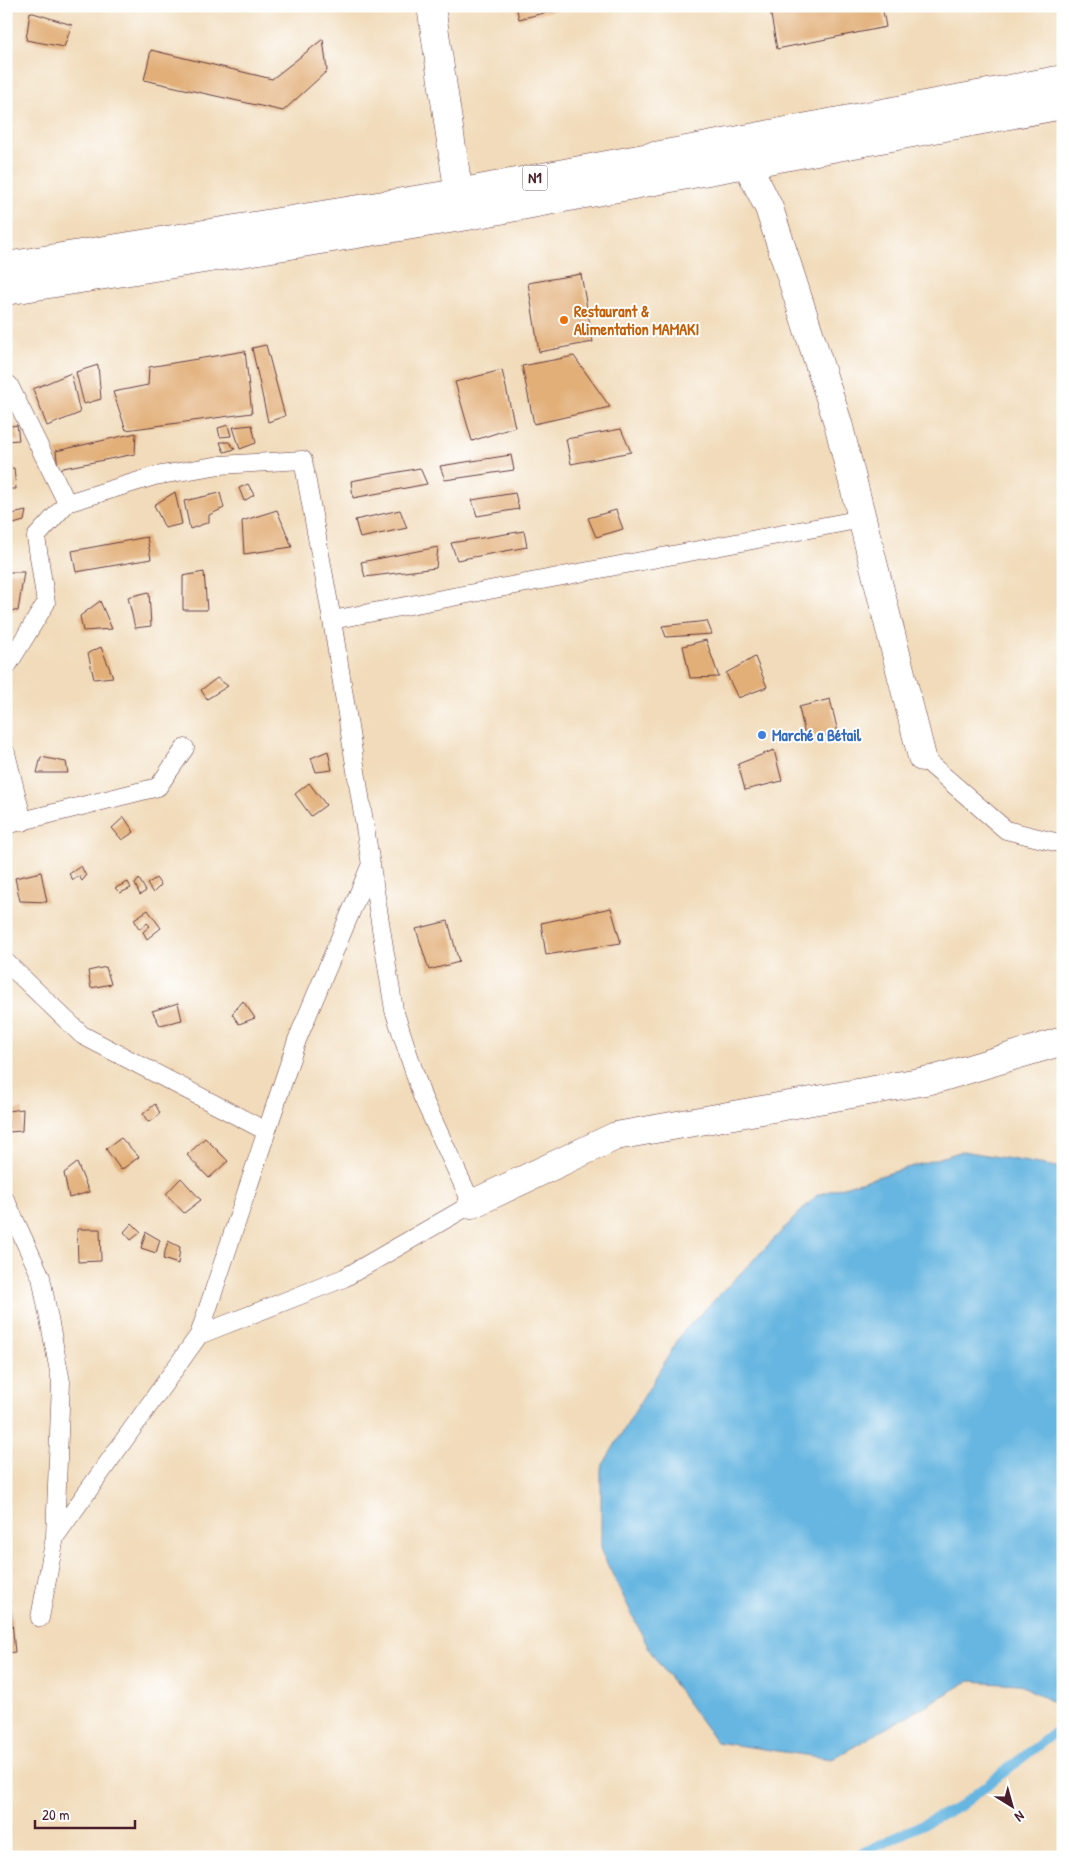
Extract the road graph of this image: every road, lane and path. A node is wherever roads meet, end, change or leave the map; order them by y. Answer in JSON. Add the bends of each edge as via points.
{"nodes":[{"id":1,"x":431,"y":6,"type":"edge"},
{"id":2,"x":1063,"y":79,"type":"edge"},
{"id":3,"x":1063,"y":105,"type":"edge"},
{"id":4,"x":744,"y":152,"type":"junction"},
{"id":5,"x":460,"y":205,"type":"junction"},
{"id":6,"x":6,"y":266,"type":"edge"},
{"id":7,"x":6,"y":291,"type":"edge"},
{"id":8,"x":6,"y":383,"type":"edge"},
{"id":9,"x":67,"y":503,"type":"junction"},
{"id":10,"x":862,"y":519,"type":"junction"},
{"id":11,"x":332,"y":620,"type":"junction"},
{"id":12,"x":6,"y":668,"type":"edge"},
{"id":13,"x":185,"y":748,"type":"dead end"},
{"id":14,"x":6,"y":753,"type":"edge"},
{"id":15,"x":922,"y":758,"type":"joint"},
{"id":16,"x":14,"y":823,"type":"edge"},
{"id":17,"x":1063,"y":844,"type":"edge"},
{"id":18,"x":371,"y":864,"type":"junction"},
{"id":19,"x":6,"y":962,"type":"edge"},
{"id":20,"x":1063,"y":1041,"type":"edge"},
{"id":21,"x":266,"y":1131,"type":"junction"},
{"id":22,"x":6,"y":1201,"type":"edge"},
{"id":23,"x":472,"y":1204,"type":"junction"},
{"id":24,"x":199,"y":1335,"type":"junction"},
{"id":25,"x":55,"y":1537,"type":"junction"},
{"id":26,"x":40,"y":1618,"type":"dead end"}],
"edges":[{"from":1,"to":5,"type":"main road"},
{"from":2,"to":4,"type":"main road","number":"N1"},
{"from":3,"to":4,"type":"main road","number":"N1"},
{"from":4,"to":5,"type":"main road","number":"N1"},
{"from":4,"to":10,"type":"main road","via":[[769,208],[838,423]]},
{"from":5,"to":6,"type":"main road","number":"N1"},
{"from":5,"to":7,"type":"main road","number":"N1"},
{"from":8,"to":9,"type":"lane"},
{"from":9,"to":11,"type":"lane","via":[[155,476],[220,465],[303,460]]},
{"from":9,"to":12,"type":"lane","via":[[36,537],[46,603]]},
{"from":10,"to":11,"type":"lane"},
{"from":10,"to":15,"type":"main road"},
{"from":11,"to":18,"type":"lane"},
{"from":13,"to":16,"type":"lane","via":[[158,787]]},
{"from":14,"to":16,"type":"lane"},
{"from":15,"to":17,"type":"lane","via":[[1006,830]]},
{"from":18,"to":21,"type":"lane","via":[[297,1040]]},
{"from":18,"to":23,"type":"lane","via":[[394,1010],[422,1096]]},
{"from":19,"to":21,"type":"lane","via":[[82,1035]]},
{"from":20,"to":23,"type":"main road","via":[[936,1079],[616,1136]]},
{"from":21,"to":24,"type":"lane"},
{"from":22,"to":25,"type":"lane","via":[[41,1277],[61,1382]]},
{"from":23,"to":24,"type":"lane","via":[[344,1278]]},
{"from":24,"to":25,"type":"lane"},
{"from":25,"to":26,"type":"lane"}]}
